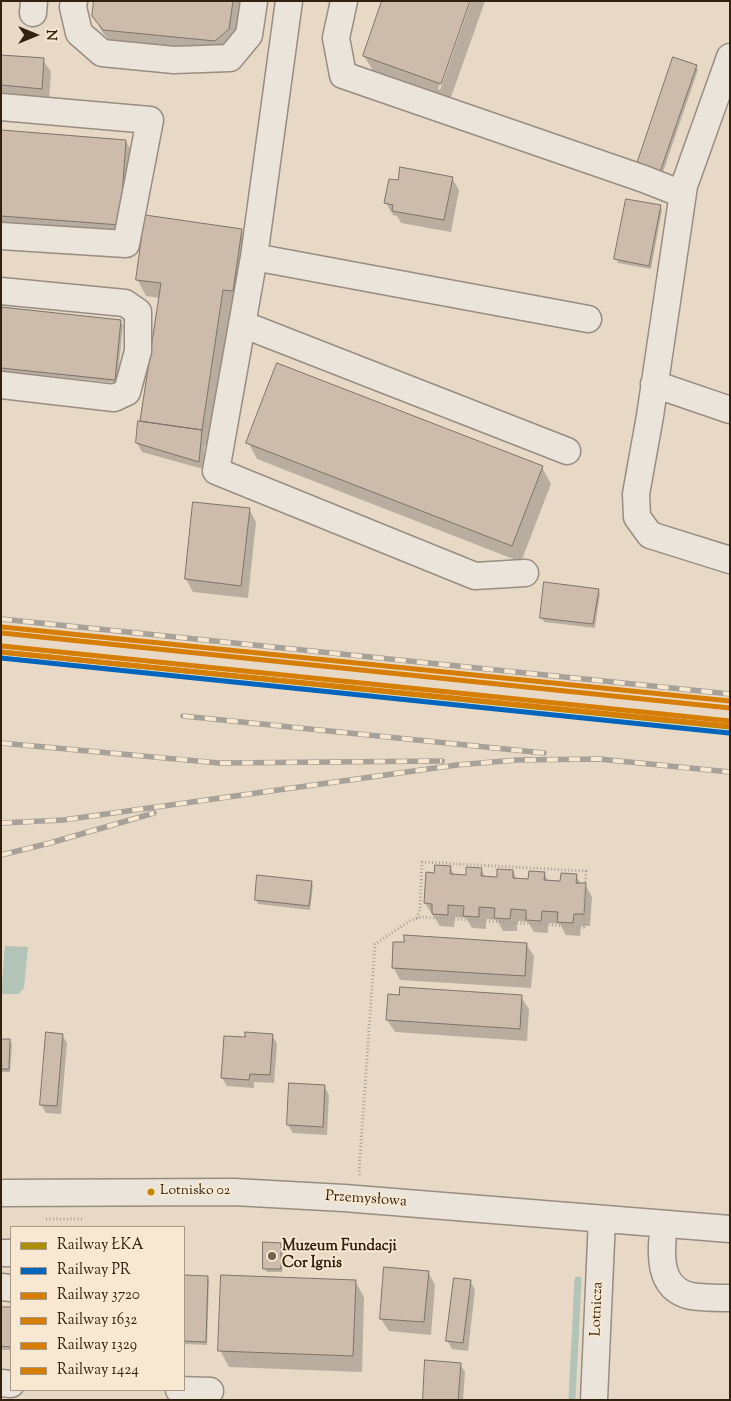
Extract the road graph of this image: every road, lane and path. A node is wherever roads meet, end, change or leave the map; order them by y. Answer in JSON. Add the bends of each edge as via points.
{"nodes":[{"id":1,"x":74,"y":1,"type":"edge"},
{"id":2,"x":254,"y":1,"type":"edge"},
{"id":3,"x":289,"y":1,"type":"edge"},
{"id":4,"x":344,"y":1,"type":"edge"},
{"id":5,"x":730,"y":56,"type":"edge"},
{"id":6,"x":1,"y":106,"type":"edge"},
{"id":7,"x":682,"y":194,"type":"junction"},
{"id":8,"x":1,"y":236,"type":"edge"},
{"id":9,"x":254,"y":257,"type":"junction"},
{"id":10,"x":1,"y":291,"type":"edge"},
{"id":11,"x":588,"y":319,"type":"dead end"},
{"id":12,"x":242,"y":324,"type":"junction"},
{"id":13,"x":654,"y":384,"type":"junction"},
{"id":14,"x":1,"y":386,"type":"edge"},
{"id":15,"x":730,"y":410,"type":"edge"},
{"id":16,"x":567,"y":451,"type":"dead end"},
{"id":17,"x":730,"y":560,"type":"edge"},
{"id":18,"x":525,"y":574,"type":"dead end"},
{"id":19,"x":418,"y":918,"type":"junction"},
{"id":20,"x":1,"y":1193,"type":"edge"},
{"id":21,"x":370,"y":1199,"type":"junction"},
{"id":22,"x":602,"y":1219,"type":"junction"},
{"id":23,"x":664,"y":1224,"type":"junction"},
{"id":24,"x":730,"y":1229,"type":"edge"},
{"id":25,"x":730,"y":1298,"type":"edge"},
{"id":26,"x":185,"y":1390,"type":"edge"},
{"id":27,"x":210,"y":1391,"type":"dead end"},
{"id":28,"x":594,"y":1400,"type":"edge"}],
"edges":[{"from":1,"to":2,"type":"street","via":[[79,33],[102,53],[174,60],[230,58],[249,35]]},
{"from":3,"to":9,"type":"street"},
{"from":4,"to":7,"type":"street","via":[[336,38],[343,75]]},
{"from":5,"to":7,"type":"street"},
{"from":6,"to":8,"type":"street","via":[[150,120],[126,244]]},
{"from":7,"to":13,"type":"street"},
{"from":9,"to":11,"type":"street"},
{"from":9,"to":12,"type":"street"},
{"from":10,"to":14,"type":"street","via":[[124,303],[138,312],[138,351],[127,392],[114,398]]},
{"from":12,"to":16,"type":"street"},
{"from":12,"to":18,"type":"street","via":[[216,471],[475,576]]},
{"from":13,"to":15,"type":"street"},
{"from":13,"to":17,"type":"street","via":[[636,494],[637,517],[650,536]]},
{"from":19,"to":19,"type":"path","via":[[584,926],[586,871],[422,862]]},
{"from":19,"to":21,"type":"path","via":[[375,944],[359,1172],[366,1186],[372,1186]]},
{"from":20,"to":21,"type":"street","name":"Przemysłowa","via":[[234,1192]]},
{"from":21,"to":22,"type":"street","name":"Przemysłowa"},
{"from":22,"to":23,"type":"street","name":"Przemysłowa"},
{"from":22,"to":28,"type":"street","name":"Lotnicza"},
{"from":23,"to":24,"type":"street","name":"Przemysłowa"},
{"from":23,"to":25,"type":"street","via":[[663,1271],[671,1283],[692,1296]]},
{"from":26,"to":27,"type":"street"}]}
